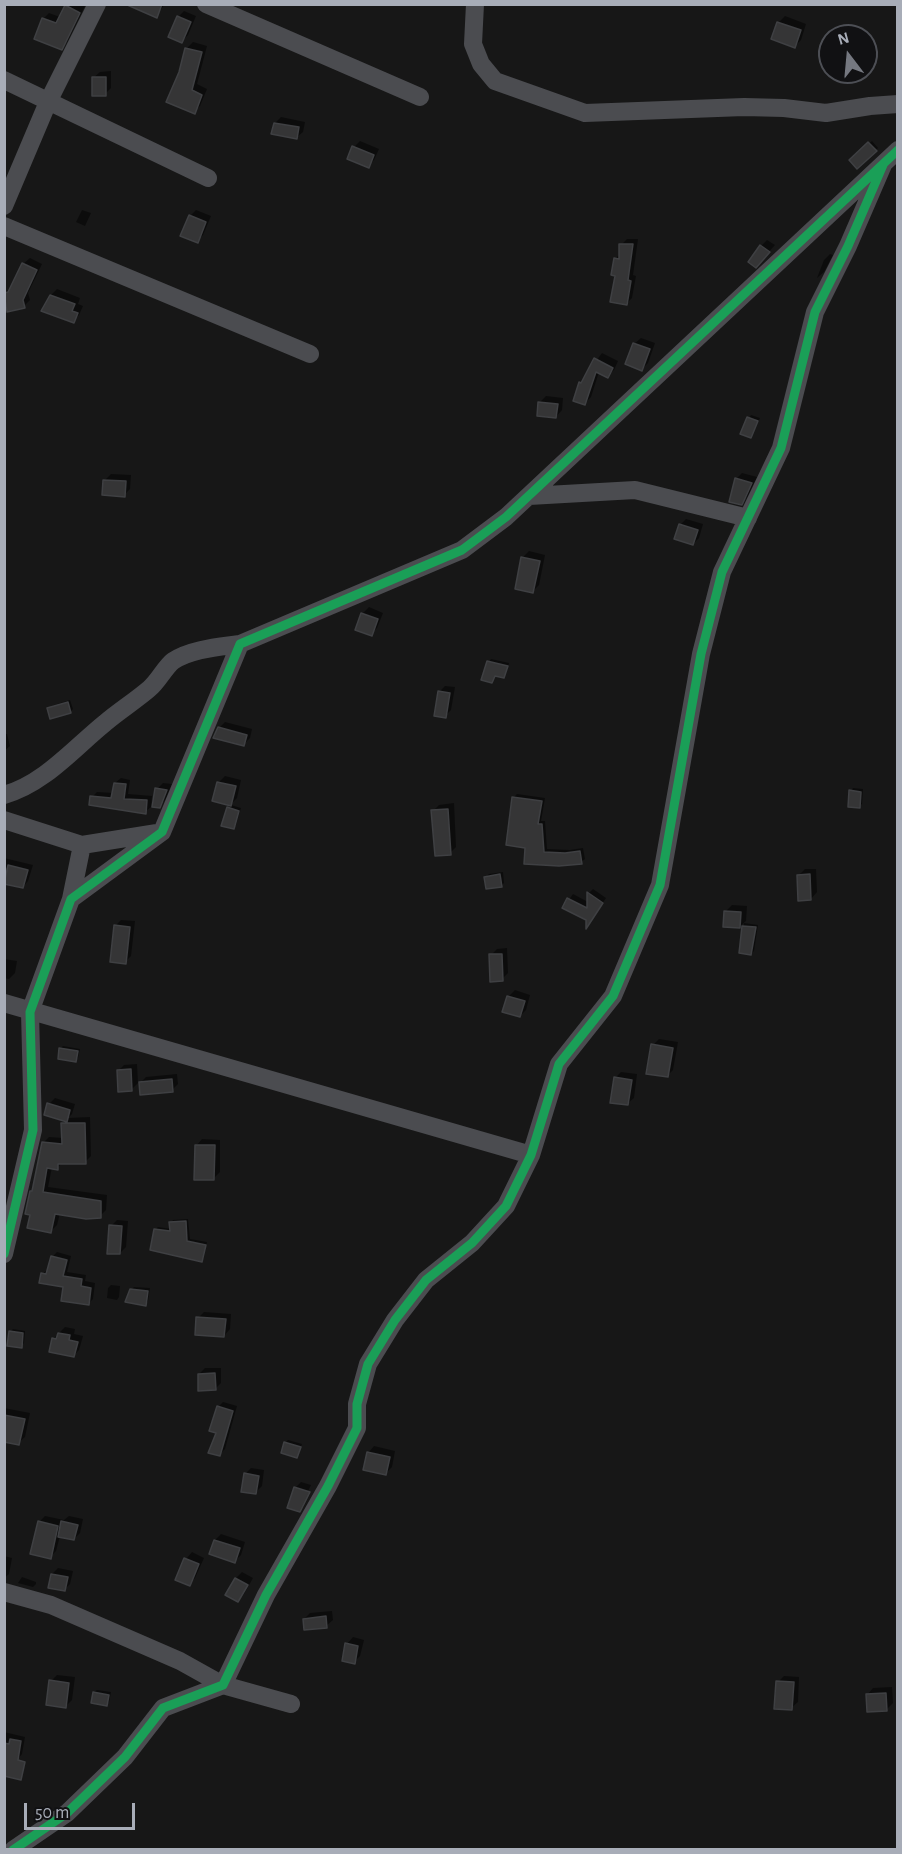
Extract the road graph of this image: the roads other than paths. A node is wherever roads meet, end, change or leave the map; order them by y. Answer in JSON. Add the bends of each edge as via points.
{"nodes":[{"id":1,"x":97,"y":4,"type":"edge"},
{"id":2,"x":206,"y":4,"type":"edge"},
{"id":3,"x":474,"y":4,"type":"edge"},
{"id":4,"x":4,"y":80,"type":"edge"},
{"id":5,"x":420,"y":97,"type":"dead end"},
{"id":6,"x":48,"y":102,"type":"junction"},
{"id":7,"x":897,"y":104,"type":"edge"},
{"id":8,"x":897,"y":150,"type":"edge"},
{"id":9,"x":883,"y":165,"type":"junction"},
{"id":10,"x":208,"y":178,"type":"dead end"},
{"id":11,"x":4,"y":206,"type":"edge"},
{"id":12,"x":4,"y":226,"type":"edge"},
{"id":13,"x":310,"y":354,"type":"dead end"},
{"id":14,"x":529,"y":496,"type":"junction"},
{"id":15,"x":748,"y":518,"type":"junction"},
{"id":16,"x":240,"y":644,"type":"junction"},
{"id":17,"x":4,"y":795,"type":"edge"},
{"id":18,"x":4,"y":820,"type":"edge"},
{"id":19,"x":162,"y":832,"type":"junction"},
{"id":20,"x":82,"y":845,"type":"junction"},
{"id":21,"x":71,"y":899,"type":"junction"},
{"id":22,"x":4,"y":1003,"type":"edge"},
{"id":23,"x":30,"y":1012,"type":"junction"},
{"id":24,"x":531,"y":1155,"type":"junction"},
{"id":25,"x":9,"y":1209,"type":"edge"},
{"id":26,"x":4,"y":1254,"type":"edge"},
{"id":27,"x":4,"y":1592,"type":"edge"},
{"id":28,"x":223,"y":1685,"type":"junction"},
{"id":29,"x":291,"y":1704,"type":"dead end"},
{"id":30,"x":12,"y":1850,"type":"edge"}],
"edges":[{"from":1,"to":6,"type":"street"},
{"from":2,"to":5,"type":"street"},
{"from":3,"to":7,"type":"street","via":[[472,44],[480,64],[495,81],[585,113],[744,107],[826,113]]},
{"from":4,"to":6,"type":"street"},
{"from":6,"to":10,"type":"street"},
{"from":6,"to":11,"type":"street"},
{"from":8,"to":9,"type":"street"},
{"from":9,"to":14,"type":"street"},
{"from":9,"to":15,"type":"street","via":[[815,312],[781,448]]},
{"from":12,"to":13,"type":"street"},
{"from":14,"to":15,"type":"street","via":[[635,490]]},
{"from":14,"to":16,"type":"street","via":[[462,550]]},
{"from":15,"to":24,"type":"street","via":[[722,572],[701,654],[660,885],[613,996],[559,1064]]},
{"from":16,"to":17,"type":"street","via":[[192,653],[171,662],[148,690],[49,772]]},
{"from":16,"to":19,"type":"street"},
{"from":18,"to":20,"type":"street"},
{"from":19,"to":20,"type":"street"},
{"from":19,"to":21,"type":"street"},
{"from":20,"to":21,"type":"street"},
{"from":21,"to":23,"type":"street"},
{"from":22,"to":23,"type":"street"},
{"from":23,"to":24,"type":"street"},
{"from":23,"to":25,"type":"street","via":[[33,1130]]},
{"from":24,"to":28,"type":"street","via":[[506,1206],[472,1243],[426,1280],[368,1364],[357,1404],[357,1428],[266,1595]]},
{"from":25,"to":26,"type":"street"},
{"from":27,"to":28,"type":"street","via":[[51,1605],[180,1661]]},
{"from":28,"to":29,"type":"street"},
{"from":28,"to":30,"type":"street","via":[[163,1708],[125,1757],[75,1805]]}]}
